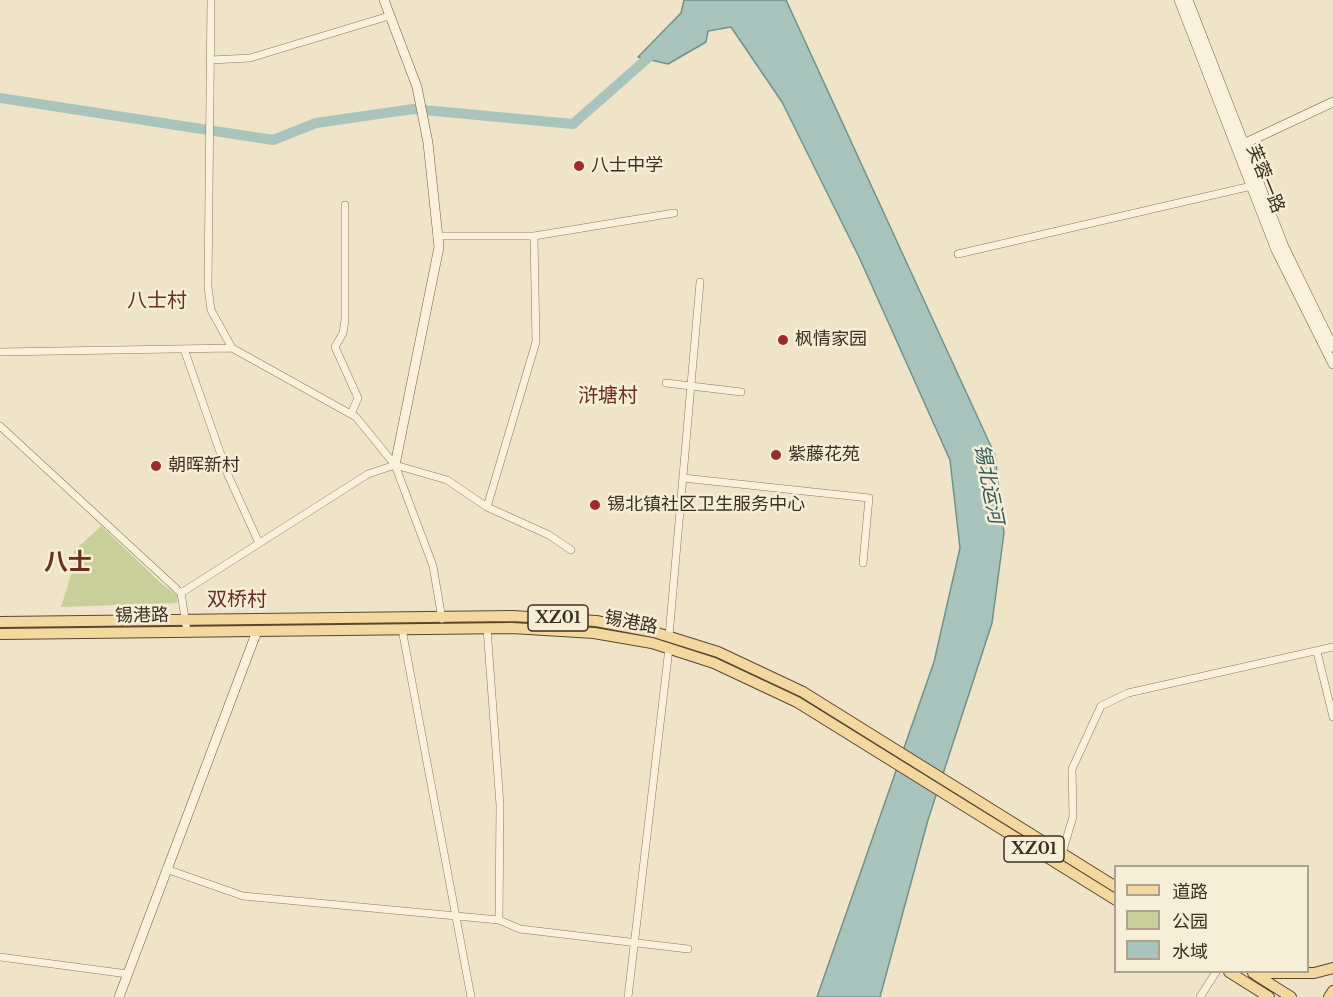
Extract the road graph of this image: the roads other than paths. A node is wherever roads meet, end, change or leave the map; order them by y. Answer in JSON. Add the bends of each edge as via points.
{"nodes":[{"id":1,"x":211,"y":0,"type":"edge"},
{"id":2,"x":384,"y":0,"type":"edge"},
{"id":3,"x":1179,"y":0,"type":"edge"},
{"id":4,"x":1188,"y":0,"type":"edge"},
{"id":5,"x":389,"y":16,"type":"junction"},
{"id":6,"x":212,"y":60,"type":"junction"},
{"id":7,"x":1333,"y":102,"type":"edge"},
{"id":8,"x":1238,"y":147,"type":"junction"},
{"id":9,"x":1254,"y":185,"type":"junction"},
{"id":10,"x":345,"y":205,"type":"dead end"},
{"id":11,"x":674,"y":213,"type":"dead end"},
{"id":12,"x":437,"y":236,"type":"junction"},
{"id":13,"x":534,"y":236,"type":"junction"},
{"id":14,"x":958,"y":254,"type":"dead end"},
{"id":15,"x":700,"y":282,"type":"dead end"},
{"id":16,"x":1333,"y":347,"type":"edge"},
{"id":17,"x":232,"y":348,"type":"junction"},
{"id":18,"x":184,"y":349,"type":"junction"},
{"id":19,"x":0,"y":352,"type":"edge"},
{"id":20,"x":1333,"y":364,"type":"edge"},
{"id":21,"x":666,"y":383,"type":"dead end"},
{"id":22,"x":691,"y":388,"type":"junction"},
{"id":23,"x":741,"y":392,"type":"dead end"},
{"id":24,"x":351,"y":414,"type":"junction"},
{"id":25,"x":0,"y":426,"type":"edge"},
{"id":26,"x":395,"y":465,"type":"junction"},
{"id":27,"x":683,"y":478,"type":"junction"},
{"id":28,"x":487,"y":507,"type":"junction"},
{"id":29,"x":259,"y":543,"type":"junction"},
{"id":30,"x":571,"y":550,"type":"dead end"},
{"id":31,"x":863,"y":563,"type":"dead end"},
{"id":32,"x":181,"y":593,"type":"junction"},
{"id":33,"x":187,"y":620,"type":"junction"},
{"id":34,"x":0,"y":622,"type":"edge"},
{"id":35,"x":442,"y":623,"type":"junction"},
{"id":36,"x":487,"y":628,"type":"junction"},
{"id":37,"x":402,"y":629,"type":"junction"},
{"id":38,"x":257,"y":631,"type":"junction"},
{"id":39,"x":187,"y":632,"type":"junction"},
{"id":40,"x":0,"y":634,"type":"edge"},
{"id":41,"x":669,"y":636,"type":"junction"},
{"id":42,"x":1333,"y":647,"type":"edge"},
{"id":43,"x":669,"y":648,"type":"junction"},
{"id":44,"x":1317,"y":652,"type":"junction"},
{"id":45,"x":1333,"y":717,"type":"edge"},
{"id":46,"x":1062,"y":853,"type":"junction"},
{"id":47,"x":166,"y":869,"type":"junction"},
{"id":48,"x":1114,"y":886,"type":"edge"},
{"id":49,"x":1114,"y":899,"type":"edge"},
{"id":50,"x":455,"y":917,"type":"junction"},
{"id":51,"x":499,"y":920,"type":"junction"},
{"id":52,"x":636,"y":942,"type":"junction"},
{"id":53,"x":688,"y":949,"type":"dead end"},
{"id":54,"x":0,"y":957,"type":"edge"},
{"id":55,"x":1333,"y":968,"type":"edge"},
{"id":56,"x":1215,"y":973,"type":"edge"},
{"id":57,"x":1231,"y":973,"type":"edge"},
{"id":58,"x":1252,"y":973,"type":"edge"},
{"id":59,"x":128,"y":974,"type":"junction"},
{"id":60,"x":1333,"y":991,"type":"edge"},
{"id":61,"x":119,"y":997,"type":"edge"},
{"id":62,"x":471,"y":997,"type":"edge"},
{"id":63,"x":628,"y":997,"type":"edge"},
{"id":64,"x":1200,"y":997,"type":"edge"},
{"id":65,"x":1269,"y":997,"type":"edge"},
{"id":66,"x":1291,"y":997,"type":"edge"},
{"id":67,"x":1329,"y":997,"type":"edge"}],
"edges":[{"from":1,"to":6,"type":"street"},
{"from":2,"to":5,"type":"street"},
{"from":3,"to":8,"type":"street","name":"芙蓉一路"},
{"from":4,"to":8,"type":"street","name":"芙蓉一路"},
{"from":5,"to":6,"type":"street","via":[[250,58]]},
{"from":5,"to":12,"type":"street","via":[[417,87],[428,143]]},
{"from":6,"to":17,"type":"street","via":[[208,287],[211,310]]},
{"from":7,"to":8,"type":"street"},
{"from":8,"to":9,"type":"street","name":"芙蓉一路"},
{"from":9,"to":14,"type":"street"},
{"from":9,"to":16,"type":"street","name":"芙蓉一路"},
{"from":9,"to":20,"type":"street","name":"芙蓉一路","via":[[1276,250]]},
{"from":10,"to":24,"type":"street","via":[[345,320],[335,347],[358,398]]},
{"from":11,"to":13,"type":"street"},
{"from":12,"to":13,"type":"street"},
{"from":12,"to":26,"type":"street","via":[[439,247]]},
{"from":13,"to":28,"type":"street","via":[[536,342]]},
{"from":15,"to":22,"type":"street"},
{"from":17,"to":18,"type":"street"},
{"from":17,"to":24,"type":"street"},
{"from":18,"to":19,"type":"street"},
{"from":18,"to":29,"type":"street","via":[[228,475]]},
{"from":21,"to":22,"type":"street"},
{"from":22,"to":23,"type":"street"},
{"from":22,"to":27,"type":"street"},
{"from":24,"to":26,"type":"street"},
{"from":25,"to":32,"type":"street"},
{"from":26,"to":28,"type":"street","via":[[447,480]]},
{"from":26,"to":29,"type":"street","via":[[368,474]]},
{"from":26,"to":35,"type":"street","via":[[433,566]]},
{"from":27,"to":31,"type":"street","via":[[869,498]]},
{"from":27,"to":41,"type":"street"},
{"from":28,"to":30,"type":"street","via":[[549,535]]},
{"from":29,"to":32,"type":"street"},
{"from":32,"to":33,"type":"street"},
{"from":33,"to":34,"type":"main road","name":"锡港路","number":"XZ01"},
{"from":33,"to":35,"type":"main road","name":"锡港路","number":"XZ01"},
{"from":33,"to":39,"type":"street"},
{"from":35,"to":36,"type":"main road","name":"锡港路","number":"XZ01"},
{"from":35,"to":37,"type":"main road","name":"锡港路","number":"XZ01"},
{"from":35,"to":41,"type":"main road","name":"锡港路","number":"XZ01","via":[[552,617],[615,624]]},
{"from":36,"to":43,"type":"main road","name":"锡港路","number":"XZ01","via":[[594,633]]},
{"from":36,"to":51,"type":"street","via":[[500,805]]},
{"from":37,"to":38,"type":"main road","name":"锡港路","number":"XZ01"},
{"from":37,"to":50,"type":"street"},
{"from":38,"to":39,"type":"main road","name":"锡港路","number":"XZ01"},
{"from":38,"to":47,"type":"street"},
{"from":39,"to":40,"type":"main road","name":"锡港路","number":"XZ01"},
{"from":41,"to":46,"type":"main road","name":"锡港路","number":"XZ01","via":[[774,677]]},
{"from":42,"to":44,"type":"street"},
{"from":43,"to":49,"type":"main road","name":"锡港路","number":"XZ01","via":[[769,688],[896,762]]},
{"from":43,"to":52,"type":"street"},
{"from":44,"to":45,"type":"street"},
{"from":44,"to":46,"type":"street","via":[[1128,693],[1101,706],[1072,769],[1073,817]]},
{"from":46,"to":48,"type":"main road","name":"锡港路","number":"XZ01"},
{"from":47,"to":50,"type":"street","via":[[243,896]]},
{"from":47,"to":59,"type":"street"},
{"from":50,"to":51,"type":"street"},
{"from":50,"to":62,"type":"street"},
{"from":51,"to":52,"type":"street","via":[[520,929]]},
{"from":52,"to":53,"type":"street"},
{"from":52,"to":63,"type":"street"},
{"from":54,"to":59,"type":"street"},
{"from":55,"to":58,"type":"main road","via":[[1314,973]]},
{"from":56,"to":64,"type":"street"},
{"from":57,"to":65,"type":"main road"},
{"from":58,"to":66,"type":"main road"},
{"from":59,"to":61,"type":"street"},
{"from":60,"to":67,"type":"main road"}]}
